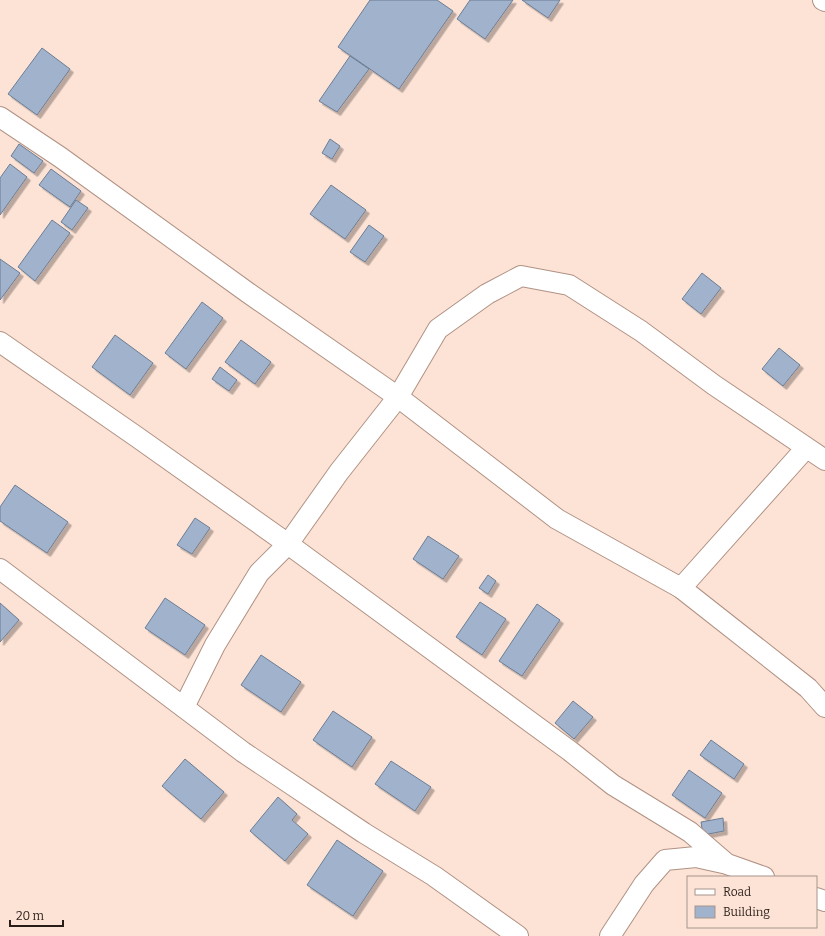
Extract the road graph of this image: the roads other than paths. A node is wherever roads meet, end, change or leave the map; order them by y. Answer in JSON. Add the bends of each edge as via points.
{"nodes":[{"id":1,"x":0,"y":117,"type":"edge"},
{"id":2,"x":0,"y":342,"type":"edge"},
{"id":3,"x":398,"y":397,"type":"junction"},
{"id":4,"x":806,"y":448,"type":"junction"},
{"id":5,"x":825,"y":460,"type":"edge"},
{"id":6,"x":288,"y":544,"type":"junction"},
{"id":7,"x":0,"y":569,"type":"edge"},
{"id":8,"x":681,"y":588,"type":"junction"},
{"id":9,"x":184,"y":707,"type":"junction"},
{"id":10,"x":825,"y":707,"type":"edge"},
{"id":11,"x":727,"y":864,"type":"junction"},
{"id":12,"x":761,"y":876,"type":"edge"},
{"id":13,"x":518,"y":936,"type":"edge"},
{"id":14,"x":610,"y":936,"type":"edge"}],
"edges":[{"from":1,"to":3,"type":"street"},
{"from":2,"to":6,"type":"street"},
{"from":3,"to":4,"type":"street","via":[[438,330],[487,294],[522,276],[569,285],[641,331]]},
{"from":3,"to":6,"type":"street","via":[[339,472]]},
{"from":3,"to":8,"type":"street","via":[[557,519]]},
{"from":4,"to":5,"type":"street"},
{"from":4,"to":8,"type":"street"},
{"from":6,"to":9,"type":"street","via":[[259,574],[215,645]]},
{"from":6,"to":11,"type":"street","via":[[613,785],[690,832]]},
{"from":7,"to":9,"type":"street"},
{"from":8,"to":10,"type":"street","via":[[808,688]]},
{"from":9,"to":13,"type":"street","via":[[243,752],[364,833],[434,876]]},
{"from":11,"to":12,"type":"street"},
{"from":11,"to":14,"type":"street","via":[[696,856],[665,860],[644,884]]}]}
